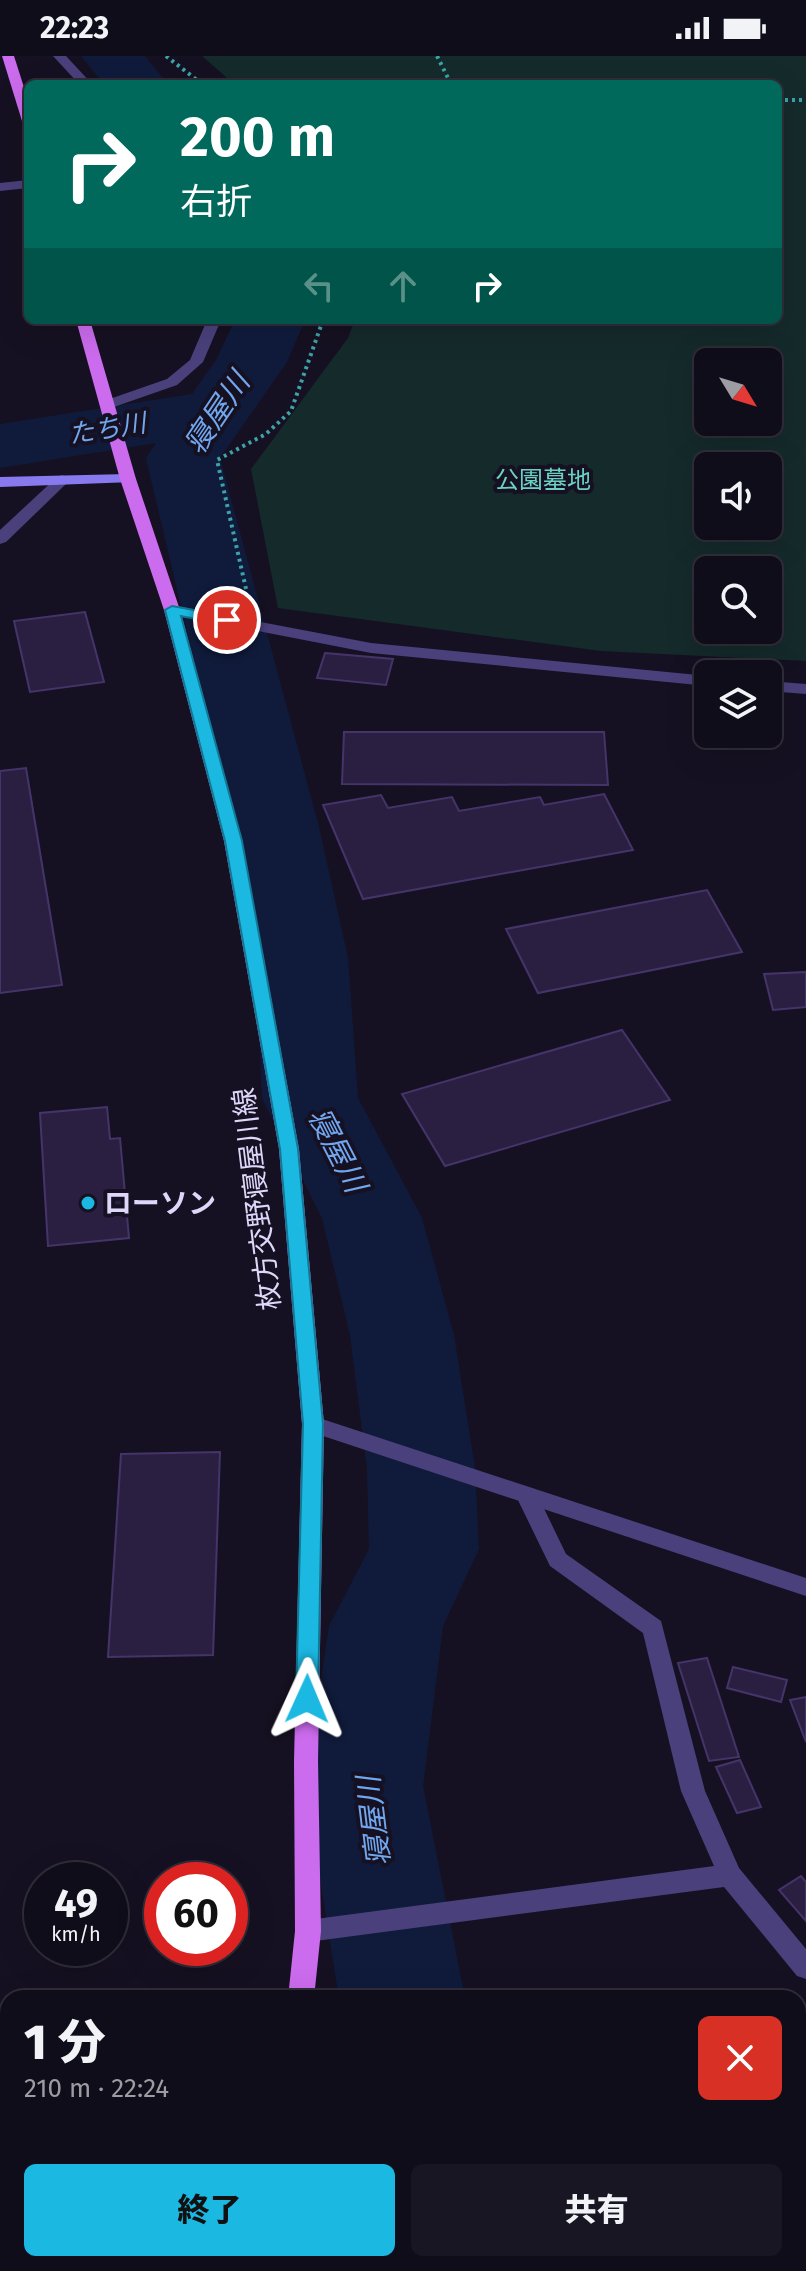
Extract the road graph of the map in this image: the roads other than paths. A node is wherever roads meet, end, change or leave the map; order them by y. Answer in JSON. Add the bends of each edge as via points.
{"nodes":[{"id":1,"x":8,"y":56,"type":"edge"},
{"id":2,"x":59,"y":56,"type":"edge"},
{"id":3,"x":82,"y":80,"type":"edge"},
{"id":4,"x":24,"y":108,"type":"edge"},
{"id":5,"x":24,"y":184,"type":"edge"},
{"id":6,"x":0,"y":187,"type":"edge"},
{"id":7,"x":84,"y":324,"type":"edge"},
{"id":8,"x":212,"y":324,"type":"edge"},
{"id":9,"x":107,"y":408,"type":"junction"},
{"id":10,"x":128,"y":479,"type":"junction"},
{"id":11,"x":62,"y":480,"type":"junction"},
{"id":12,"x":0,"y":482,"type":"edge"},
{"id":13,"x":0,"y":539,"type":"edge"},
{"id":14,"x":172,"y":610,"type":"junction"},
{"id":15,"x":694,"y":680,"type":"edge"},
{"id":16,"x":782,"y":687,"type":"edge"},
{"id":17,"x":806,"y":689,"type":"edge"},
{"id":18,"x":313,"y":1424,"type":"junction"},
{"id":19,"x":527,"y":1496,"type":"junction"},
{"id":20,"x":806,"y":1587,"type":"edge"},
{"id":21,"x":730,"y":1875,"type":"junction"},
{"id":22,"x":308,"y":1931,"type":"junction"},
{"id":23,"x":806,"y":1968,"type":"edge"},
{"id":24,"x":302,"y":1990,"type":"edge"}],
"edges":[{"from":1,"to":4,"type":"main road"},
{"from":2,"to":3,"type":"street"},
{"from":5,"to":6,"type":"street"},
{"from":7,"to":9,"type":"main road","name":"枚方交野寝屋川線"},
{"from":8,"to":9,"type":"street","via":[[196,362],[172,382]]},
{"from":9,"to":10,"type":"main road","name":"枚方交野寝屋川線"},
{"from":10,"to":11,"type":"main road"},
{"from":10,"to":14,"type":"main road","name":"枚方交野寝屋川線"},
{"from":11,"to":12,"type":"main road"},
{"from":11,"to":13,"type":"street"},
{"from":14,"to":15,"type":"street","via":[[371,648]]},
{"from":14,"to":18,"type":"main road","name":"枚方交野寝屋川線","via":[[233,841],[289,1149]]},
{"from":16,"to":17,"type":"street"},
{"from":18,"to":19,"type":"street"},
{"from":18,"to":22,"type":"main road","name":"枚方交野寝屋川線"},
{"from":19,"to":20,"type":"street"},
{"from":19,"to":21,"type":"street","via":[[558,1560],[653,1628],[693,1791]]},
{"from":21,"to":22,"type":"street"},
{"from":21,"to":23,"type":"street"},
{"from":22,"to":24,"type":"main road","name":"枚方交野寝屋川線"}]}
